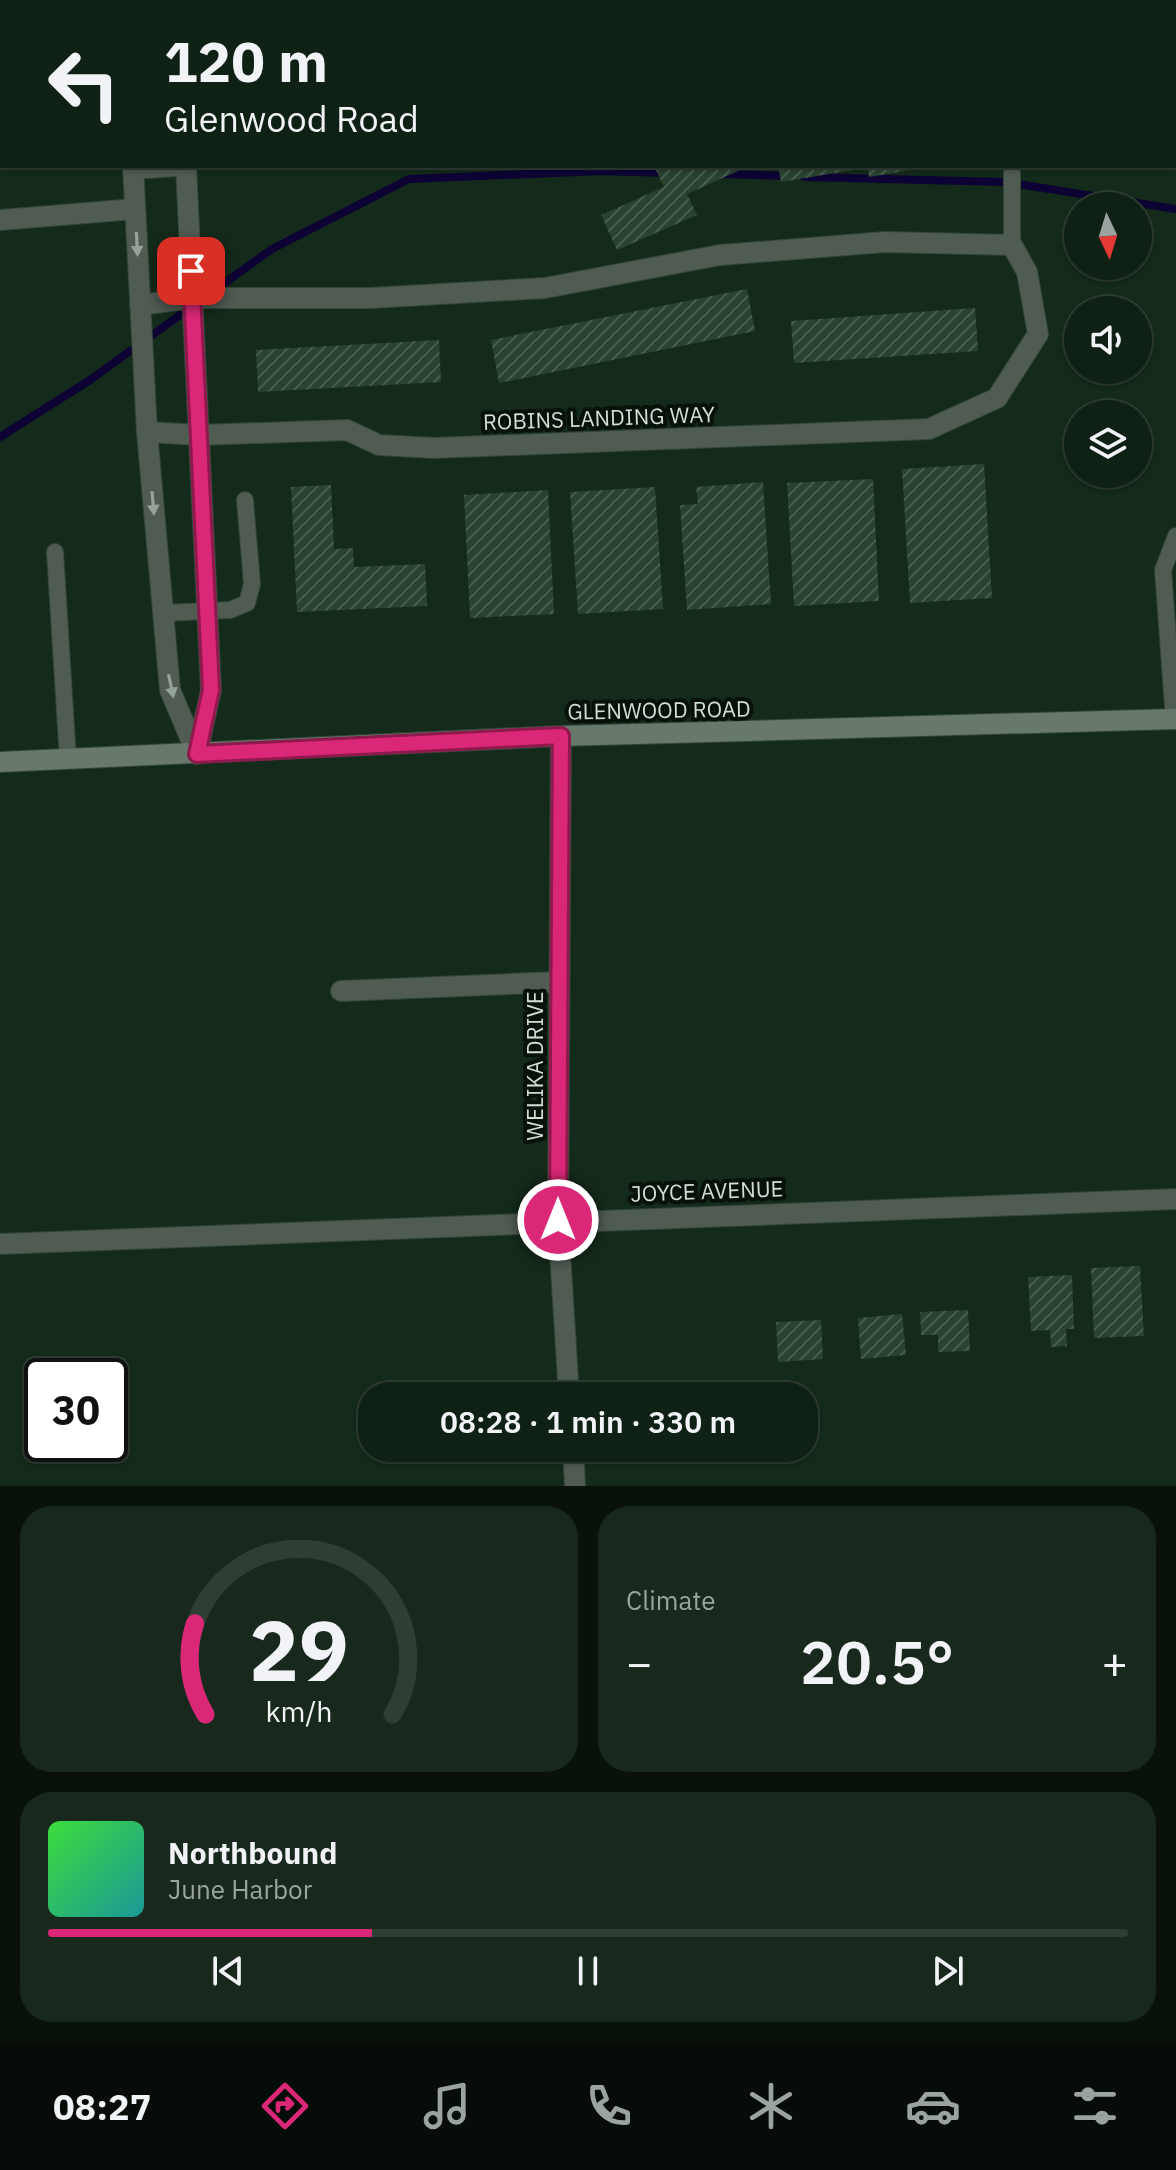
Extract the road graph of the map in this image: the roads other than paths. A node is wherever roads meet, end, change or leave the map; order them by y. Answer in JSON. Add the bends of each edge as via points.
{"nodes":[{"id":1,"x":133,"y":168,"type":"edge"},
{"id":2,"x":186,"y":168,"type":"edge"},
{"id":3,"x":1012,"y":168,"type":"edge"},
{"id":4,"x":135,"y":209,"type":"junction"},
{"id":5,"x":0,"y":220,"type":"edge"},
{"id":6,"x":1012,"y":245,"type":"junction"},
{"id":7,"x":192,"y":298,"type":"junction"},
{"id":8,"x":140,"y":305,"type":"junction"},
{"id":9,"x":147,"y":432,"type":"junction"},
{"id":10,"x":199,"y":435,"type":"junction"},
{"id":11,"x":245,"y":500,"type":"dead end"},
{"id":12,"x":1176,"y":536,"type":"edge"},
{"id":13,"x":55,"y":552,"type":"dead end"},
{"id":14,"x":207,"y":612,"type":"junction"},
{"id":15,"x":163,"y":613,"type":"junction"},
{"id":16,"x":1175,"y":720,"type":"edge"},
{"id":17,"x":561,"y":736,"type":"junction"},
{"id":18,"x":197,"y":754,"type":"junction"},
{"id":19,"x":68,"y":760,"type":"junction"},
{"id":20,"x":0,"y":762,"type":"edge"},
{"id":21,"x":559,"y":982,"type":"junction"},
{"id":22,"x":341,"y":991,"type":"dead end"},
{"id":23,"x":1176,"y":1199,"type":"edge"},
{"id":24,"x":558,"y":1220,"type":"junction"},
{"id":25,"x":0,"y":1244,"type":"edge"},
{"id":26,"x":568,"y":1382,"type":"edge"},
{"id":27,"x":574,"y":1462,"type":"edge"},
{"id":28,"x":575,"y":1486,"type":"edge"}],
"edges":[{"from":1,"to":4,"type":"street"},
{"from":2,"to":7,"type":"street"},
{"from":3,"to":6,"type":"lane"},
{"from":4,"to":5,"type":"street"},
{"from":4,"to":8,"type":"street","one_way":true},
{"from":6,"to":7,"type":"street","via":[[885,242],[720,255],[545,288],[371,298]]},
{"from":6,"to":10,"type":"street","name":"ROBINS LANDING WAY","via":[[1027,272],[1038,334],[997,398],[929,429],[434,448],[379,445],[347,430]]},
{"from":7,"to":8,"type":"street"},
{"from":7,"to":10,"type":"street"},
{"from":8,"to":9,"type":"street"},
{"from":9,"to":10,"type":"street","name":"ROBINS LANDING WAY"},
{"from":9,"to":15,"type":"street","one_way":true},
{"from":10,"to":14,"type":"street"},
{"from":11,"to":14,"type":"lane","via":[[252,584],[247,603]]},
{"from":12,"to":16,"type":"lane","via":[[1163,570]]},
{"from":13,"to":19,"type":"lane"},
{"from":14,"to":15,"type":"lane"},
{"from":14,"to":18,"type":"street","via":[[211,690]]},
{"from":15,"to":18,"type":"street","one_way":true,"via":[[170,690]]},
{"from":16,"to":17,"type":"main road","name":"GLENWOOD ROAD"},
{"from":17,"to":18,"type":"main road","name":"GLENWOOD ROAD"},
{"from":17,"to":21,"type":"street","name":"WELIKA DRIVE"},
{"from":18,"to":19,"type":"main road","name":"GLENWOOD ROAD"},
{"from":19,"to":20,"type":"main road","name":"GLENWOOD ROAD"},
{"from":21,"to":22,"type":"street"},
{"from":21,"to":24,"type":"street","name":"WELIKA DRIVE"},
{"from":23,"to":24,"type":"street","name":"JOYCE AVENUE"},
{"from":24,"to":25,"type":"street","name":"JOYCE AVENUE"},
{"from":24,"to":26,"type":"street","name":"WELIKA DRIVE"},
{"from":27,"to":28,"type":"street"}]}
